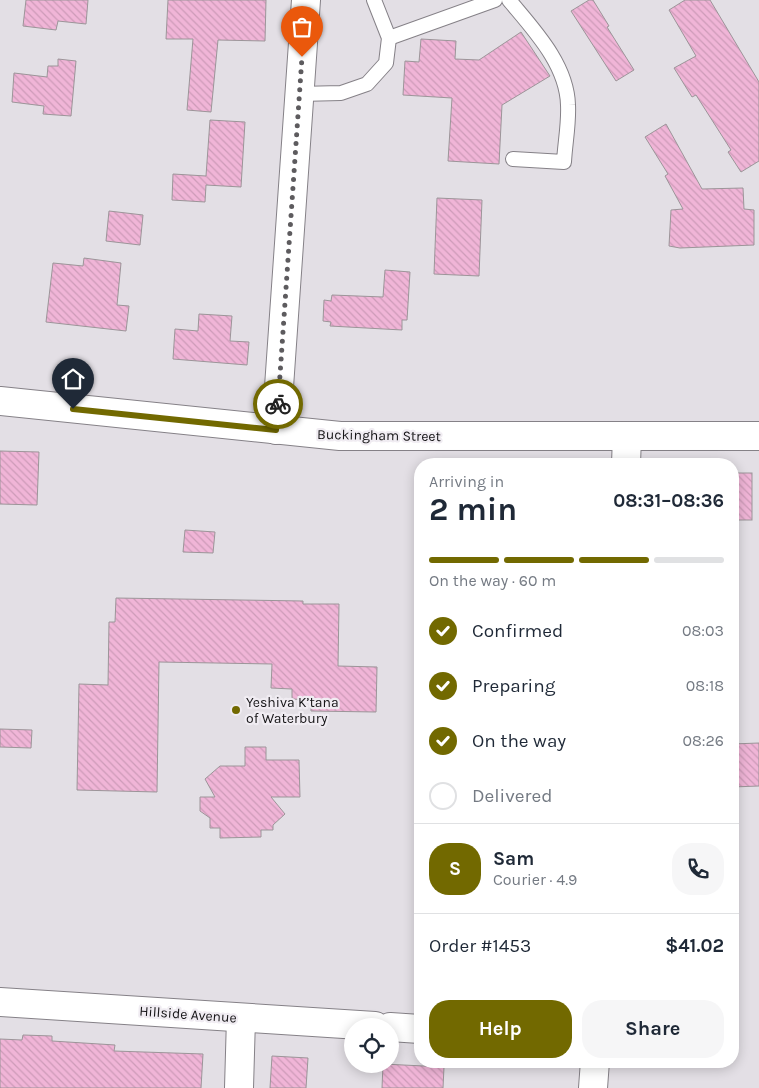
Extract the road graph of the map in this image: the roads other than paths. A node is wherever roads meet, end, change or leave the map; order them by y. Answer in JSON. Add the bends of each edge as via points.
{"nodes":[{"id":1,"x":306,"y":0,"type":"edge"},
{"id":2,"x":374,"y":0,"type":"edge"},
{"id":3,"x":495,"y":0,"type":"edge"},
{"id":4,"x":509,"y":0,"type":"edge"},
{"id":5,"x":389,"y":38,"type":"junction"},
{"id":6,"x":299,"y":94,"type":"junction"},
{"id":7,"x":513,"y":159,"type":"dead end"},
{"id":8,"x":0,"y":401,"type":"edge"},
{"id":9,"x":276,"y":430,"type":"junction"},
{"id":10,"x":627,"y":436,"type":"junction"},
{"id":11,"x":759,"y":436,"type":"edge"},
{"id":12,"x":626,"y":458,"type":"edge"},
{"id":13,"x":0,"y":1002,"type":"edge"},
{"id":14,"x":241,"y":1018,"type":"junction"},
{"id":15,"x":344,"y":1024,"type":"edge"},
{"id":16,"x":399,"y":1028,"type":"edge"},
{"id":17,"x":414,"y":1029,"type":"edge"},
{"id":18,"x":594,"y":1068,"type":"edge"},
{"id":19,"x":239,"y":1088,"type":"edge"},
{"id":20,"x":593,"y":1088,"type":"edge"}],
"edges":[{"from":1,"to":6,"type":"street"},
{"from":2,"to":5,"type":"lane"},
{"from":3,"to":5,"type":"lane"},
{"from":4,"to":7,"type":"lane","via":[[560,68],[568,103],[564,162]]},
{"from":5,"to":6,"type":"lane","via":[[386,63],[367,84],[341,93]]},
{"from":6,"to":9,"type":"street"},
{"from":8,"to":9,"type":"street","name":"Buckingham Street"},
{"from":9,"to":10,"type":"street","name":"Buckingham Street","via":[[368,436]]},
{"from":10,"to":11,"type":"street","name":"Buckingham Street"},
{"from":10,"to":12,"type":"street"},
{"from":13,"to":14,"type":"street","name":"Hillside Avenue"},
{"from":14,"to":15,"type":"street","name":"Hillside Avenue"},
{"from":14,"to":19,"type":"street"},
{"from":16,"to":17,"type":"street"},
{"from":18,"to":20,"type":"street"}]}
